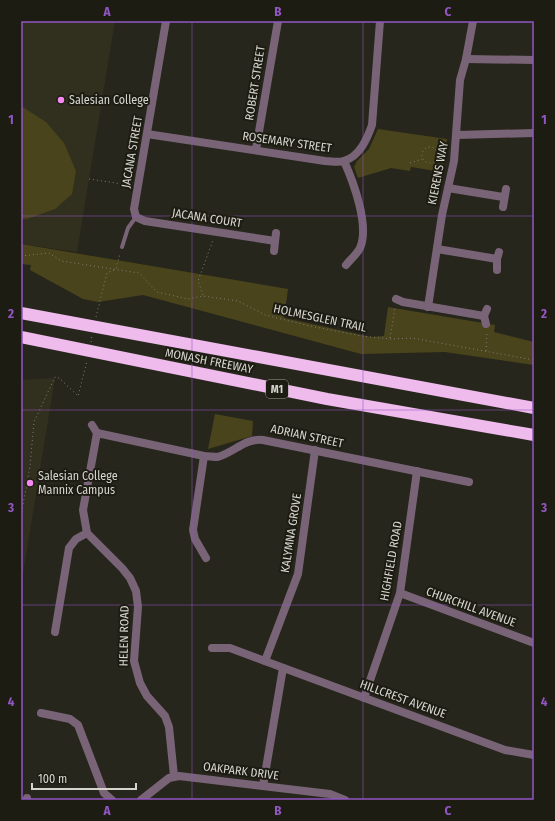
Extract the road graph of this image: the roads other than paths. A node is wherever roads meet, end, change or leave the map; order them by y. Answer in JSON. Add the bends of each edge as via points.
{"nodes":[{"id":1,"x":166,"y":21,"type":"edge"},
{"id":2,"x":278,"y":21,"type":"edge"},
{"id":3,"x":380,"y":21,"type":"edge"},
{"id":4,"x":472,"y":21,"type":"edge"},
{"id":5,"x":466,"y":59,"type":"junction"},
{"id":6,"x":534,"y":60,"type":"edge"},
{"id":7,"x":534,"y":133,"type":"edge"},
{"id":8,"x":147,"y":134,"type":"junction"},
{"id":9,"x":457,"y":135,"type":"junction"},
{"id":10,"x":256,"y":149,"type":"junction"},
{"id":11,"x":344,"y":161,"type":"junction"},
{"id":12,"x":448,"y":188,"type":"junction"},
{"id":13,"x":503,"y":207,"type":"dead end"},
{"id":14,"x":136,"y":217,"type":"junction"},
{"id":15,"x":122,"y":247,"type":"road end"},
{"id":16,"x":437,"y":249,"type":"junction"},
{"id":17,"x":274,"y":251,"type":"dead end"},
{"id":18,"x":346,"y":265,"type":"dead end"},
{"id":19,"x":497,"y":270,"type":"dead end"},
{"id":20,"x":396,"y":299,"type":"road end"},
{"id":21,"x":428,"y":307,"type":"junction"},
{"id":22,"x":21,"y":313,"type":"edge"},
{"id":23,"x":486,"y":316,"type":"road end"},
{"id":24,"x":21,"y":337,"type":"edge"},
{"id":25,"x":534,"y":408,"type":"edge"},
{"id":26,"x":92,"y":425,"type":"dead end"},
{"id":27,"x":97,"y":433,"type":"junction"},
{"id":28,"x":534,"y":435,"type":"edge"},
{"id":29,"x":315,"y":450,"type":"junction"},
{"id":30,"x":204,"y":456,"type":"junction"},
{"id":31,"x":417,"y":471,"type":"junction"},
{"id":32,"x":469,"y":482,"type":"dead end"},
{"id":33,"x":87,"y":532,"type":"junction"},
{"id":34,"x":206,"y":558,"type":"dead end"},
{"id":35,"x":400,"y":593,"type":"junction"},
{"id":36,"x":55,"y":632,"type":"dead end"},
{"id":37,"x":534,"y":643,"type":"edge"},
{"id":38,"x":212,"y":648,"type":"dead end"},
{"id":39,"x":265,"y":661,"type":"junction"},
{"id":40,"x":283,"y":668,"type":"junction"},
{"id":41,"x":364,"y":698,"type":"junction"},
{"id":42,"x":41,"y":713,"type":"dead end"},
{"id":43,"x":534,"y":755,"type":"edge"},
{"id":44,"x":174,"y":776,"type":"junction"},
{"id":45,"x":263,"y":786,"type":"junction"},
{"id":46,"x":112,"y":800,"type":"edge"},
{"id":47,"x":141,"y":800,"type":"edge"},
{"id":48,"x":345,"y":800,"type":"edge"}],
"edges":[{"from":1,"to":8,"type":"street","name":"JACANA STREET"},
{"from":2,"to":10,"type":"street","name":"ROBERT STREET"},
{"from":3,"to":11,"type":"street","name":"ROSEMARY STREET","via":[[372,125],[367,140],[357,152]]},
{"from":4,"to":5,"type":"street","name":"KIERENS WAY"},
{"from":5,"to":6,"type":"street"},
{"from":5,"to":9,"type":"street","name":"KIERENS WAY","via":[[457,105]]},
{"from":7,"to":9,"type":"street"},
{"from":8,"to":10,"type":"street","name":"ROSEMARY STREET"},
{"from":8,"to":14,"type":"street","name":"JACANA STREET","via":[[134,209]]},
{"from":9,"to":12,"type":"street","name":"KIERENS WAY"},
{"from":10,"to":11,"type":"street","name":"ROSEMARY STREET","via":[[325,161]]},
{"from":11,"to":18,"type":"street","via":[[360,209],[363,233],[360,246]]},
{"from":12,"to":13,"type":"street","via":[[504,193]]},
{"from":12,"to":16,"type":"street","name":"KIERENS WAY"},
{"from":14,"to":15,"type":"lane","via":[[130,224]]},
{"from":14,"to":17,"type":"street","name":"JACANA COURT","via":[[216,232],[275,237]]},
{"from":16,"to":19,"type":"street","via":[[498,255]]},
{"from":16,"to":21,"type":"street","name":"KIERENS WAY"},
{"from":20,"to":21,"type":"street"},
{"from":21,"to":23,"type":"street"},
{"from":22,"to":25,"type":"highway","name":"MONASH FREEWAY","number":"M1"},
{"from":24,"to":28,"type":"highway","name":"MONASH FREEWAY","number":"M1","via":[[327,399]]},
{"from":26,"to":27,"type":"street"},
{"from":27,"to":30,"type":"street","name":"ADRIAN STREET"},
{"from":27,"to":33,"type":"street","via":[[83,510]]},
{"from":29,"to":30,"type":"street","name":"ADRIAN STREET","via":[[255,439],[216,457]]},
{"from":29,"to":31,"type":"street","name":"ADRIAN STREET"},
{"from":29,"to":39,"type":"street","name":"KALYMNA GROVE","via":[[298,574]]},
{"from":30,"to":34,"type":"street","via":[[193,530]]},
{"from":31,"to":32,"type":"street","name":"ADRIAN STREET"},
{"from":31,"to":35,"type":"street","name":"HIGHFIELD ROAD"},
{"from":33,"to":36,"type":"street","via":[[76,539],[69,548]]},
{"from":33,"to":44,"type":"street","name":"HELEN ROAD","via":[[122,568],[136,591],[138,607],[134,661],[144,690],[165,716],[170,734]]},
{"from":35,"to":37,"type":"street","name":"CHURCHILL AVENUE"},
{"from":35,"to":41,"type":"street","name":"HIGHFIELD ROAD"},
{"from":38,"to":39,"type":"street","name":"HILLCREST AVENUE","via":[[230,648]]},
{"from":39,"to":40,"type":"street","name":"HILLCREST AVENUE"},
{"from":40,"to":41,"type":"street","name":"HILLCREST AVENUE"},
{"from":40,"to":45,"type":"street"},
{"from":41,"to":43,"type":"street","name":"HILLCREST AVENUE","via":[[505,750]]},
{"from":42,"to":46,"type":"street","via":[[70,719],[78,725],[104,793]]},
{"from":44,"to":45,"type":"street","name":"OAKPARK DRIVE"},
{"from":44,"to":47,"type":"street"},
{"from":45,"to":48,"type":"street","name":"OAKPARK DRIVE","via":[[330,794]]}]}
